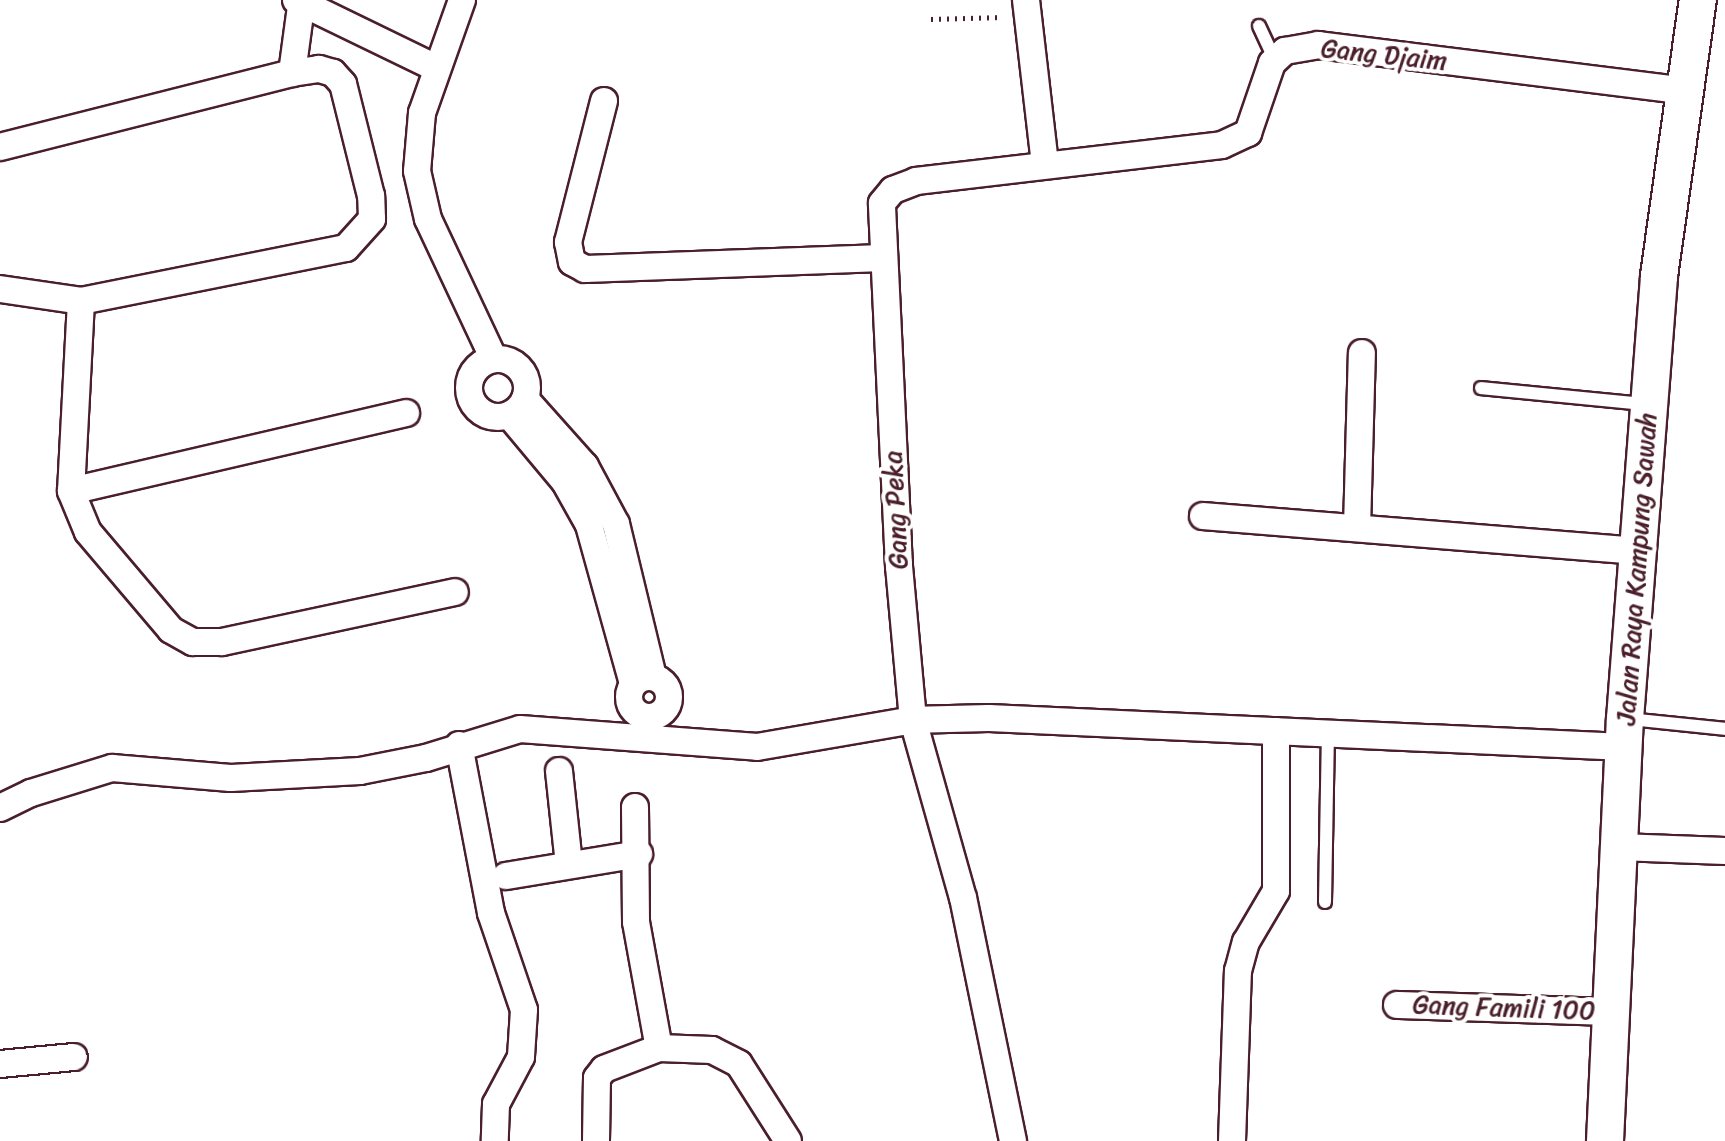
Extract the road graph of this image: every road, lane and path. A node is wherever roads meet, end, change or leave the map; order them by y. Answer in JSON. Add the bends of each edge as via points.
{"nodes":[{"id":1,"x":462,"y":0,"type":"edge"},
{"id":2,"x":1698,"y":0,"type":"edge"},
{"id":3,"x":298,"y":3,"type":"edge"},
{"id":4,"x":1027,"y":8,"type":"edge"},
{"id":5,"x":931,"y":19,"type":"dead end"},
{"id":6,"x":1259,"y":26,"type":"dead end"},
{"id":7,"x":1275,"y":60,"type":"junction"},
{"id":8,"x":436,"y":68,"type":"junction"},
{"id":9,"x":292,"y":73,"type":"junction"},
{"id":10,"x":1685,"y":91,"type":"junction"},
{"id":11,"x":604,"y":101,"type":"dead end"},
{"id":12,"x":0,"y":147,"type":"edge"},
{"id":13,"x":1045,"y":164,"type":"junction"},
{"id":14,"x":883,"y":258,"type":"junction"},
{"id":15,"x":0,"y":289,"type":"edge"},
{"id":16,"x":81,"y":301,"type":"junction"},
{"id":17,"x":1362,"y":353,"type":"dead end"},
{"id":18,"x":494,"y":359,"type":"junction"},
{"id":19,"x":1481,"y":388,"type":"dead end"},
{"id":20,"x":1649,"y":404,"type":"junction"},
{"id":21,"x":517,"y":407,"type":"junction"},
{"id":22,"x":406,"y":413,"type":"dead end"},
{"id":23,"x":71,"y":491,"type":"junction"},
{"id":24,"x":1203,"y":516,"type":"dead end"},
{"id":25,"x":1357,"y":528,"type":"junction"},
{"id":26,"x":1638,"y":551,"type":"junction"},
{"id":27,"x":455,"y":592,"type":"dead end"},
{"id":28,"x":913,"y":720,"type":"junction"},
{"id":29,"x":647,"y":729,"type":"junction"},
{"id":30,"x":1725,"y":729,"type":"edge"},
{"id":31,"x":1276,"y":731,"type":"junction"},
{"id":32,"x":1328,"y":733,"type":"junction"},
{"id":33,"x":1624,"y":733,"type":"junction"},
{"id":34,"x":459,"y":745,"type":"junction"},
{"id":35,"x":559,"y":771,"type":"dead end"},
{"id":36,"x":635,"y":807,"type":"dead end"},
{"id":37,"x":0,"y":808,"type":"edge"},
{"id":38,"x":1619,"y":847,"type":"junction"},
{"id":39,"x":1725,"y":851,"type":"edge"},
{"id":40,"x":639,"y":854,"type":"junction"},
{"id":41,"x":569,"y":864,"type":"junction"},
{"id":42,"x":506,"y":876,"type":"dead end"},
{"id":43,"x":1325,"y":902,"type":"dead end"},
{"id":44,"x":1397,"y":1005,"type":"dead end"},
{"id":45,"x":1611,"y":1012,"type":"junction"},
{"id":46,"x":659,"y":1048,"type":"junction"},
{"id":47,"x":74,"y":1057,"type":"dead end"},
{"id":48,"x":0,"y":1064,"type":"edge"},
{"id":49,"x":495,"y":1141,"type":"edge"},
{"id":50,"x":596,"y":1141,"type":"edge"},
{"id":51,"x":788,"y":1141,"type":"edge"},
{"id":52,"x":1013,"y":1141,"type":"edge"},
{"id":53,"x":1232,"y":1141,"type":"edge"},
{"id":54,"x":1605,"y":1141,"type":"edge"}],
"edges":[{"from":1,"to":8,"type":"street"},
{"from":2,"to":10,"type":"street","name":"Jalan Raya Kampung Sawah"},
{"from":3,"to":8,"type":"street"},
{"from":3,"to":9,"type":"street"},
{"from":4,"to":5,"type":"path"},
{"from":4,"to":13,"type":"street"},
{"from":6,"to":7,"type":"lane"},
{"from":7,"to":10,"type":"street","name":"Gang Djaim","via":[[1285,51],[1318,45]]},
{"from":7,"to":13,"type":"street","via":[[1248,133],[1222,145]]},
{"from":8,"to":18,"type":"street","via":[[422,113],[417,171],[428,219]]},
{"from":9,"to":12,"type":"street"},
{"from":9,"to":16,"type":"street","via":[[319,69],[333,73],[343,84],[371,196],[372,219],[363,236],[346,248]]},
{"from":10,"to":20,"type":"street","name":"Jalan Raya Kampung Sawah","via":[[1659,276]]},
{"from":11,"to":14,"type":"street","via":[[568,242],[572,262],[585,269]]},
{"from":13,"to":14,"type":"street","name":"Gang Peka","via":[[916,181],[893,190],[880,214]]},
{"from":14,"to":28,"type":"street","name":"Gang Peka"},
{"from":15,"to":16,"type":"street"},
{"from":16,"to":23,"type":"street"},
{"from":17,"to":25,"type":"street"},
{"from":18,"to":21,"type":"street","via":[[517,366],[527,387]]},
{"from":18,"to":21,"type":"street","via":[[474,372],[470,395],[485,414]]},
{"from":19,"to":20,"type":"lane"},
{"from":20,"to":26,"type":"street","name":"Jalan Raya Kampung Sawah"},
{"from":21,"to":29,"type":"street","via":[[575,474],[614,558],[643,680],[665,684],[670,696]]},
{"from":22,"to":23,"type":"street"},
{"from":23,"to":27,"type":"street","via":[[88,532],[171,630],[193,642],[245,639]]},
{"from":24,"to":25,"type":"street"},
{"from":25,"to":26,"type":"street"},
{"from":26,"to":33,"type":"street","name":"Jalan Raya Kampung Sawah"},
{"from":28,"to":29,"type":"street","via":[[757,747]]},
{"from":28,"to":31,"type":"street","via":[[989,718]]},
{"from":28,"to":52,"type":"street","name":"Gang Peka","via":[[963,898]]},
{"from":29,"to":34,"type":"street","via":[[520,729]]},
{"from":30,"to":33,"type":"lane"},
{"from":31,"to":32,"type":"street"},
{"from":31,"to":53,"type":"street","via":[[1276,891],[1246,942],[1238,971]]},
{"from":32,"to":33,"type":"street"},
{"from":32,"to":43,"type":"lane"},
{"from":33,"to":38,"type":"street","name":"Jalan Raya Kampung Sawah"},
{"from":34,"to":37,"type":"street","via":[[426,758],[360,771],[231,778],[112,768]]},
{"from":34,"to":49,"type":"street","via":[[491,913],[524,1010],[521,1057],[496,1104]]},
{"from":35,"to":41,"type":"street"},
{"from":36,"to":40,"type":"street"},
{"from":38,"to":39,"type":"street"},
{"from":38,"to":45,"type":"street","name":"Jalan Raya Kampung Sawah"},
{"from":40,"to":41,"type":"street"},
{"from":40,"to":46,"type":"street","via":[[636,922]]},
{"from":41,"to":42,"type":"street"},
{"from":44,"to":45,"type":"street","name":"Gang Famili 100"},
{"from":45,"to":54,"type":"street","name":"Jalan Raya Kampung Sawah"},
{"from":46,"to":50,"type":"street","via":[[604,1069],[597,1078]]},
{"from":46,"to":51,"type":"street","via":[[712,1050],[739,1064]]},
{"from":47,"to":48,"type":"street"}]}
